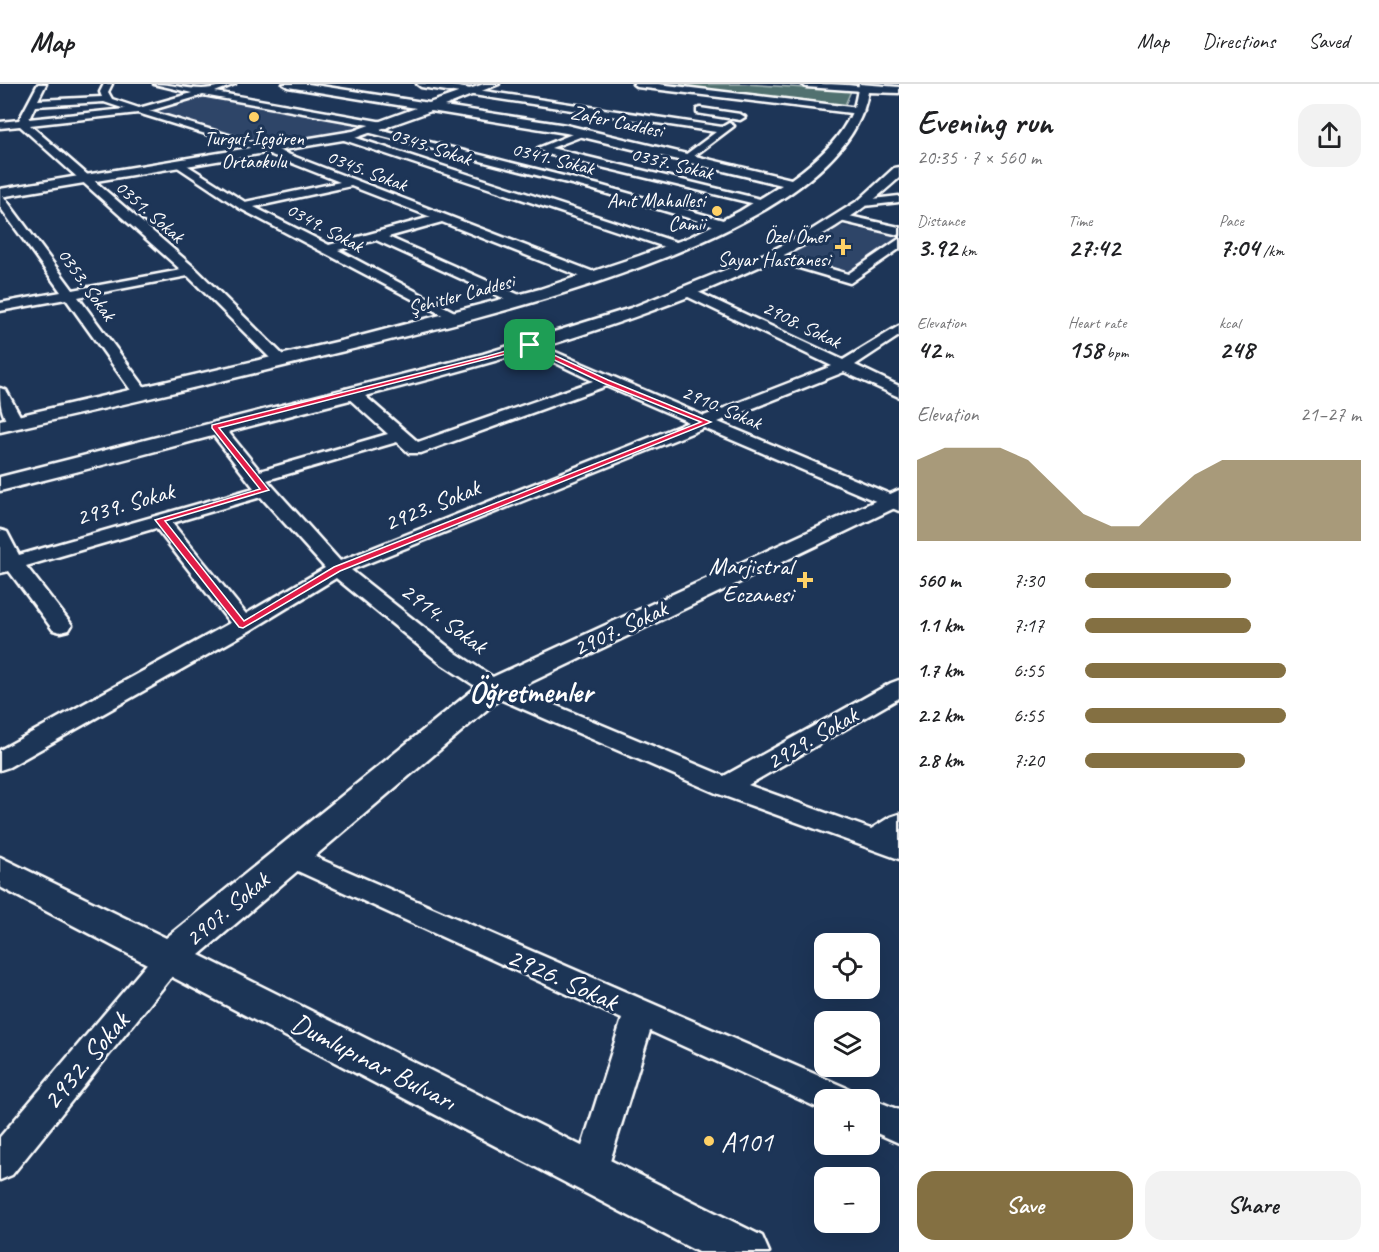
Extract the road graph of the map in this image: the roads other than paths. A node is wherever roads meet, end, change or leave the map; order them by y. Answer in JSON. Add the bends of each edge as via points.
{"nodes":[{"id":1,"x":42,"y":84,"type":"edge"},
{"id":2,"x":108,"y":84,"type":"edge"},
{"id":3,"x":158,"y":84,"type":"edge"},
{"id":4,"x":231,"y":84,"type":"edge"},
{"id":5,"x":288,"y":84,"type":"edge"},
{"id":6,"x":421,"y":84,"type":"edge"},
{"id":7,"x":494,"y":84,"type":"edge"},
{"id":8,"x":638,"y":84,"type":"edge"},
{"id":9,"x":806,"y":84,"type":"edge"},
{"id":10,"x":864,"y":86,"type":"edge"},
{"id":11,"x":899,"y":89,"type":"edge"},
{"id":12,"x":207,"y":92,"type":"junction"},
{"id":13,"x":474,"y":92,"type":"junction"},
{"id":14,"x":107,"y":99,"type":"junction"},
{"id":15,"x":620,"y":100,"type":"dead end"},
{"id":16,"x":760,"y":100,"type":"junction"},
{"id":17,"x":32,"y":103,"type":"junction"},
{"id":18,"x":430,"y":108,"type":"junction"},
{"id":19,"x":686,"y":109,"type":"dead end"},
{"id":20,"x":142,"y":110,"type":"junction"},
{"id":21,"x":859,"y":111,"type":"junction"},
{"id":22,"x":602,"y":112,"type":"junction"},
{"id":23,"x":740,"y":117,"type":"junction"},
{"id":24,"x":22,"y":123,"type":"junction"},
{"id":25,"x":0,"y":125,"type":"edge"},
{"id":26,"x":386,"y":125,"type":"junction"},
{"id":27,"x":566,"y":129,"type":"junction"},
{"id":28,"x":370,"y":130,"type":"junction"},
{"id":29,"x":723,"y":130,"type":"junction"},
{"id":30,"x":582,"y":133,"type":"junction"},
{"id":31,"x":344,"y":137,"type":"junction"},
{"id":32,"x":267,"y":150,"type":"junction"},
{"id":33,"x":689,"y":157,"type":"junction"},
{"id":34,"x":178,"y":164,"type":"junction"},
{"id":35,"x":899,"y":171,"type":"edge"},
{"id":36,"x":85,"y":179,"type":"junction"},
{"id":37,"x":351,"y":183,"type":"junction"},
{"id":38,"x":793,"y":184,"type":"junction"},
{"id":39,"x":0,"y":193,"type":"edge"},
{"id":40,"x":0,"y":199,"type":"edge"},
{"id":41,"x":899,"y":199,"type":"edge"},
{"id":42,"x":764,"y":203,"type":"junction"},
{"id":43,"x":864,"y":203,"type":"junction"},
{"id":44,"x":243,"y":206,"type":"junction"},
{"id":45,"x":442,"y":218,"type":"junction"},
{"id":46,"x":840,"y":218,"type":"junction"},
{"id":47,"x":726,"y":225,"type":"junction"},
{"id":48,"x":899,"y":231,"type":"edge"},
{"id":49,"x":377,"y":236,"type":"junction"},
{"id":50,"x":899,"y":243,"type":"edge"},
{"id":51,"x":678,"y":247,"type":"junction"},
{"id":52,"x":326,"y":250,"type":"junction"},
{"id":53,"x":773,"y":256,"type":"junction"},
{"id":54,"x":191,"y":272,"type":"junction"},
{"id":55,"x":594,"y":277,"type":"junction"},
{"id":56,"x":687,"y":291,"type":"junction"},
{"id":57,"x":71,"y":295,"type":"junction"},
{"id":58,"x":519,"y":300,"type":"junction"},
{"id":59,"x":0,"y":307,"type":"edge"},
{"id":60,"x":457,"y":317,"type":"junction"},
{"id":61,"x":899,"y":330,"type":"edge"},
{"id":62,"x":530,"y":345,"type":"junction"},
{"id":63,"x":281,"y":361,"type":"junction"},
{"id":64,"x":842,"y":367,"type":"junction"},
{"id":65,"x":606,"y":381,"type":"junction"},
{"id":66,"x":899,"y":392,"type":"edge"},
{"id":67,"x":0,"y":393,"type":"edge"},
{"id":68,"x":141,"y":393,"type":"junction"},
{"id":69,"x":351,"y":393,"type":"junction"},
{"id":70,"x":707,"y":422,"type":"junction"},
{"id":71,"x":8,"y":424,"type":"edge"},
{"id":72,"x":215,"y":427,"type":"junction"},
{"id":73,"x":400,"y":436,"type":"junction"},
{"id":74,"x":0,"y":484,"type":"edge"},
{"id":75,"x":260,"y":484,"type":"junction"},
{"id":76,"x":895,"y":501,"type":"edge"},
{"id":77,"x":160,"y":520,"type":"junction"},
{"id":78,"x":0,"y":536,"type":"edge"},
{"id":79,"x":7,"y":565,"type":"edge"},
{"id":80,"x":337,"y":569,"type":"junction"},
{"id":81,"x":61,"y":625,"type":"dead end"},
{"id":82,"x":243,"y":625,"type":"junction"},
{"id":83,"x":494,"y":688,"type":"junction"},
{"id":84,"x":899,"y":688,"type":"edge"},
{"id":85,"x":0,"y":760,"type":"edge"},
{"id":86,"x":725,"y":787,"type":"junction"},
{"id":87,"x":899,"y":824,"type":"edge"},
{"id":88,"x":873,"y":841,"type":"junction"},
{"id":89,"x":899,"y":849,"type":"edge"},
{"id":90,"x":290,"y":856,"type":"junction"},
{"id":91,"x":0,"y":871,"type":"edge"},
{"id":92,"x":171,"y":956,"type":"junction"},
{"id":93,"x":640,"y":1012,"type":"junction"},
{"id":94,"x":814,"y":1090,"type":"edge"},
{"id":95,"x":880,"y":1118,"type":"edge"},
{"id":96,"x":899,"y":1127,"type":"edge"},
{"id":97,"x":0,"y":1163,"type":"edge"},
{"id":98,"x":591,"y":1172,"type":"junction"},
{"id":99,"x":747,"y":1252,"type":"edge"}],
"edges":[{"from":1,"to":17,"type":"street"},
{"from":2,"to":14,"type":"street","via":[[104,92]]},
{"from":3,"to":12,"type":"street"},
{"from":4,"to":12,"type":"street"},
{"from":5,"to":18,"type":"street","name":"Zafer Caddesi"},
{"from":6,"to":13,"type":"street"},
{"from":7,"to":13,"type":"street"},
{"from":8,"to":16,"type":"street"},
{"from":9,"to":10,"type":"street"},
{"from":10,"to":11,"type":"street"},
{"from":10,"to":21,"type":"street","name":"Şehitler Caddesi"},
{"from":12,"to":20,"type":"street"},
{"from":12,"to":26,"type":"street"},
{"from":13,"to":18,"type":"street"},
{"from":13,"to":22,"type":"street"},
{"from":14,"to":17,"type":"street"},
{"from":14,"to":20,"type":"street","name":"0345. Sokak"},
{"from":15,"to":22,"type":"street"},
{"from":16,"to":21,"type":"street"},
{"from":16,"to":23,"type":"street"},
{"from":17,"to":24,"type":"street"},
{"from":18,"to":26,"type":"street"},
{"from":18,"to":27,"type":"street","name":"Zafer Caddesi"},
{"from":19,"to":23,"type":"street"},
{"from":20,"to":24,"type":"street"},
{"from":20,"to":32,"type":"street","name":"0345. Sokak"},
{"from":21,"to":38,"type":"street","name":"Şehitler Caddesi","via":[[847,132]]},
{"from":22,"to":27,"type":"street"},
{"from":22,"to":29,"type":"street"},
{"from":23,"to":29,"type":"street"},
{"from":24,"to":25,"type":"street"},
{"from":24,"to":36,"type":"street","name":"0351. Sokak"},
{"from":26,"to":28,"type":"street"},
{"from":27,"to":30,"type":"street","name":"Zafer Caddesi"},
{"from":28,"to":31,"type":"street"},
{"from":28,"to":47,"type":"street","name":"0341. Sokak"},
{"from":29,"to":33,"type":"street"},
{"from":30,"to":33,"type":"street","name":"Zafer Caddesi"},
{"from":30,"to":42,"type":"street","name":"0337. Sokak","via":[[543,148]]},
{"from":31,"to":32,"type":"street"},
{"from":31,"to":51,"type":"street","name":"0343. Sokak"},
{"from":32,"to":34,"type":"street"},
{"from":32,"to":37,"type":"street","name":"0345. Sokak"},
{"from":33,"to":38,"type":"street","name":"Zafer Caddesi"},
{"from":34,"to":36,"type":"street"},
{"from":34,"to":44,"type":"street","name":"0349. Sokak"},
{"from":35,"to":43,"type":"street"},
{"from":36,"to":39,"type":"street"},
{"from":36,"to":54,"type":"street","name":"0351. Sokak"},
{"from":37,"to":44,"type":"street"},
{"from":37,"to":45,"type":"street","name":"0345. Sokak"},
{"from":38,"to":42,"type":"street","name":"Şehitler Caddesi"},
{"from":40,"to":57,"type":"street","name":"0353. Sokak"},
{"from":41,"to":43,"type":"street"},
{"from":42,"to":47,"type":"street","name":"Şehitler Caddesi"},
{"from":43,"to":46,"type":"street"},
{"from":44,"to":52,"type":"street","name":"0349. Sokak"},
{"from":45,"to":49,"type":"street"},
{"from":45,"to":55,"type":"street","name":"0345. Sokak"},
{"from":46,"to":48,"type":"street"},
{"from":46,"to":53,"type":"street"},
{"from":47,"to":51,"type":"street","name":"Şehitler Caddesi"},
{"from":49,"to":52,"type":"street"},
{"from":49,"to":58,"type":"street"},
{"from":50,"to":53,"type":"street","via":[[850,279]]},
{"from":51,"to":55,"type":"street","name":"Şehitler Caddesi"},
{"from":52,"to":60,"type":"street","name":"0349. Sokak"},
{"from":53,"to":56,"type":"street"},
{"from":54,"to":57,"type":"street"},
{"from":54,"to":63,"type":"street","name":"0351. Sokak"},
{"from":55,"to":58,"type":"street","name":"Şehitler Caddesi"},
{"from":56,"to":62,"type":"street","via":[[637,312]]},
{"from":56,"to":64,"type":"street","name":"2908. Sokak"},
{"from":57,"to":59,"type":"street"},
{"from":57,"to":68,"type":"street","name":"0353. Sokak"},
{"from":58,"to":60,"type":"street","name":"Şehitler Caddesi"},
{"from":60,"to":63,"type":"street","name":"Şehitler Caddesi"},
{"from":61,"to":64,"type":"street","name":"2923. Sokak"},
{"from":62,"to":65,"type":"street","name":"2910. Sokak"},
{"from":62,"to":69,"type":"street"},
{"from":63,"to":68,"type":"street","name":"Şehitler Caddesi"},
{"from":64,"to":66,"type":"street","name":"2908. Sokak"},
{"from":64,"to":70,"type":"street","name":"2923. Sokak"},
{"from":65,"to":70,"type":"street","name":"2910. Sokak"},
{"from":65,"to":73,"type":"street","via":[[415,449]]},
{"from":67,"to":71,"type":"street"},
{"from":68,"to":71,"type":"street","name":"Şehitler Caddesi"},
{"from":69,"to":72,"type":"street"},
{"from":69,"to":73,"type":"street"},
{"from":70,"to":76,"type":"street","name":"2910. Sokak"},
{"from":70,"to":80,"type":"street","name":"2923. Sokak"},
{"from":72,"to":74,"type":"street"},
{"from":72,"to":75,"type":"street","name":"2914. Sokak"},
{"from":73,"to":75,"type":"street","name":"2939. Sokak"},
{"from":75,"to":77,"type":"street","name":"2939. Sokak"},
{"from":75,"to":80,"type":"street","name":"2914. Sokak"},
{"from":76,"to":83,"type":"street","name":"2907. Sokak"},
{"from":77,"to":79,"type":"street","name":"2939. Sokak"},
{"from":77,"to":82,"type":"street"},
{"from":78,"to":79,"type":"street"},
{"from":79,"to":81,"type":"street"},
{"from":80,"to":82,"type":"street","name":"2923. Sokak"},
{"from":80,"to":83,"type":"street","name":"2914. Sokak","via":[[448,658]]},
{"from":82,"to":85,"type":"street","name":"2923. Sokak"},
{"from":83,"to":86,"type":"street","name":"2914. Sokak"},
{"from":83,"to":90,"type":"street","name":"2907. Sokak"},
{"from":84,"to":86,"type":"street","name":"2929. Sokak"},
{"from":86,"to":88,"type":"street","name":"2914. Sokak"},
{"from":87,"to":88,"type":"street"},
{"from":88,"to":89,"type":"street","name":"2914. Sokak"},
{"from":90,"to":92,"type":"street","name":"2907. Sokak"},
{"from":90,"to":93,"type":"street","name":"2926. Sokak"},
{"from":91,"to":92,"type":"street","name":"Dumlupınar Bulvarı"},
{"from":92,"to":97,"type":"street","name":"2932. Sokak"},
{"from":92,"to":98,"type":"street","name":"Dumlupınar Bulvarı"},
{"from":93,"to":94,"type":"street","name":"2926. Sokak"},
{"from":93,"to":98,"type":"street"},
{"from":95,"to":96,"type":"street"},
{"from":98,"to":99,"type":"street","name":"Dumlupınar Bulvarı"}]}
